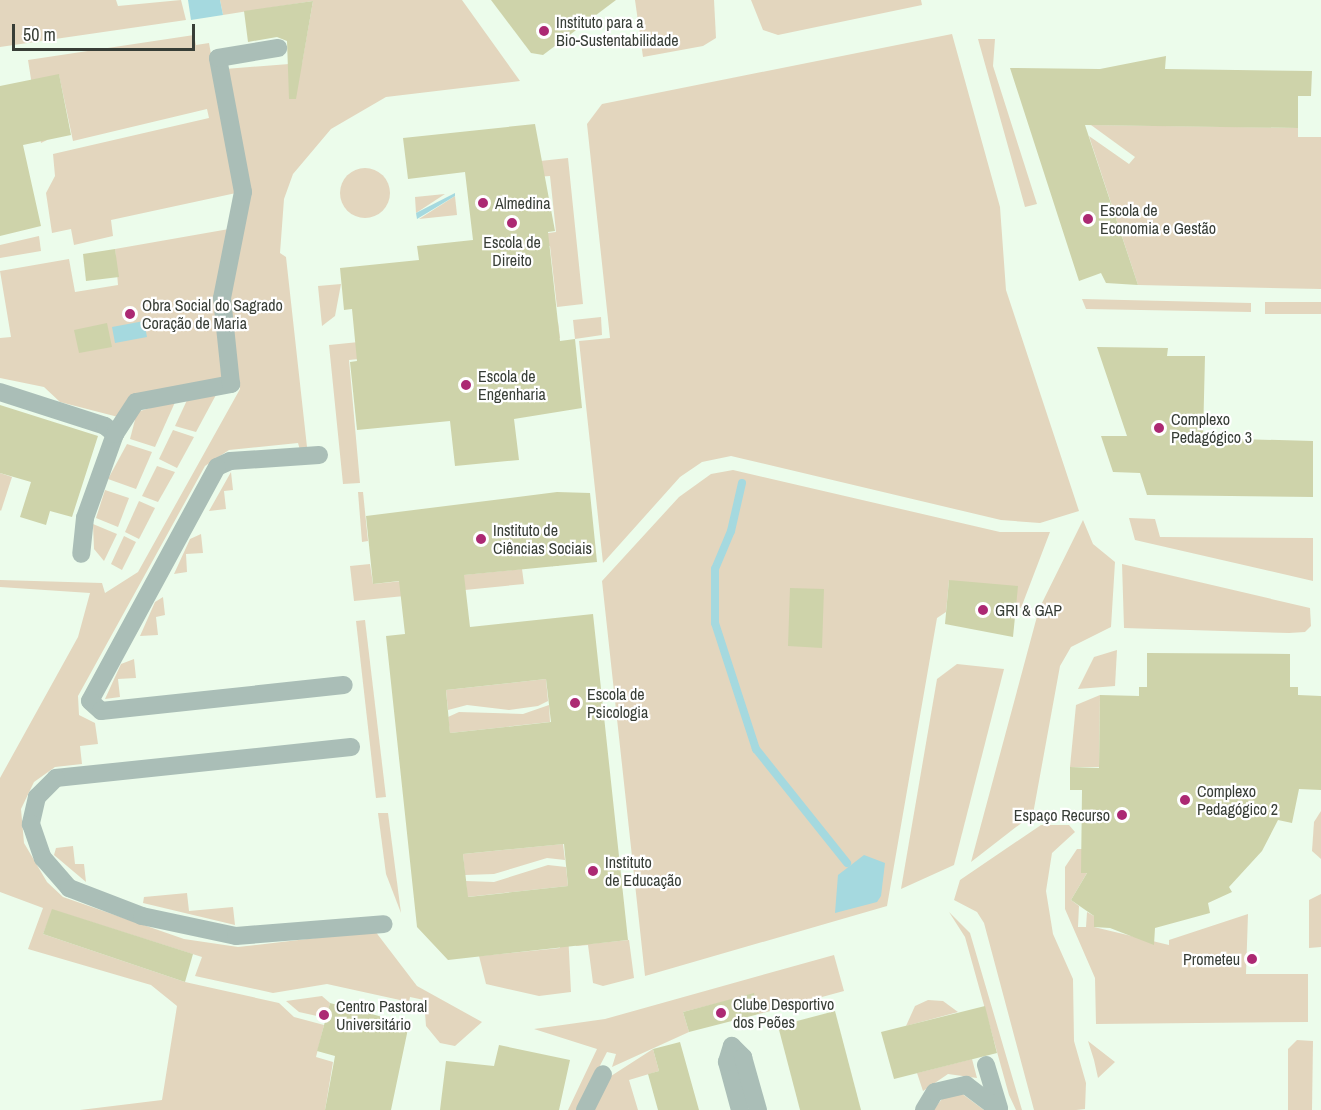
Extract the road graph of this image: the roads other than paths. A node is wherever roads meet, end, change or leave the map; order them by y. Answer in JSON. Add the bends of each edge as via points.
{"nodes":[{"id":1,"x":278,"y":48,"type":"dead end"},
{"id":2,"x":0,"y":392,"type":"edge"},
{"id":3,"x":115,"y":434,"type":"junction"},
{"id":4,"x":319,"y":455,"type":"dead end"},
{"id":5,"x":81,"y":554,"type":"dead end"},
{"id":6,"x":344,"y":685,"type":"dead end"},
{"id":7,"x":351,"y":747,"type":"dead end"},
{"id":8,"x":384,"y":924,"type":"dead end"},
{"id":9,"x":986,"y":1065,"type":"dead end"},
{"id":10,"x":603,"y":1074,"type":"dead end"},
{"id":11,"x":585,"y":1110,"type":"edge"},
{"id":12,"x":740,"y":1110,"type":"edge"},
{"id":13,"x":758,"y":1110,"type":"edge"},
{"id":14,"x":924,"y":1110,"type":"edge"},
{"id":15,"x":999,"y":1110,"type":"edge"}],
"edges":[{"from":1,"to":3,"type":"lane","via":[[218,58],[243,192],[222,298],[231,384],[136,402]]},
{"from":2,"to":3,"type":"lane","via":[[105,426]]},
{"from":3,"to":5,"type":"lane","via":[[85,518]]},
{"from":4,"to":6,"type":"lane","via":[[230,461],[218,467],[90,701],[101,711]]},
{"from":7,"to":8,"type":"lane","via":[[56,778],[37,797],[32,824],[43,858],[69,888],[142,916],[236,936]]},
{"from":9,"to":15,"type":"lane"},
{"from":10,"to":11,"type":"lane"},
{"from":12,"to":13,"type":"lane","via":[[727,1062],[732,1046],[743,1057]]},
{"from":14,"to":15,"type":"lane","via":[[935,1092],[966,1085]]}]}
